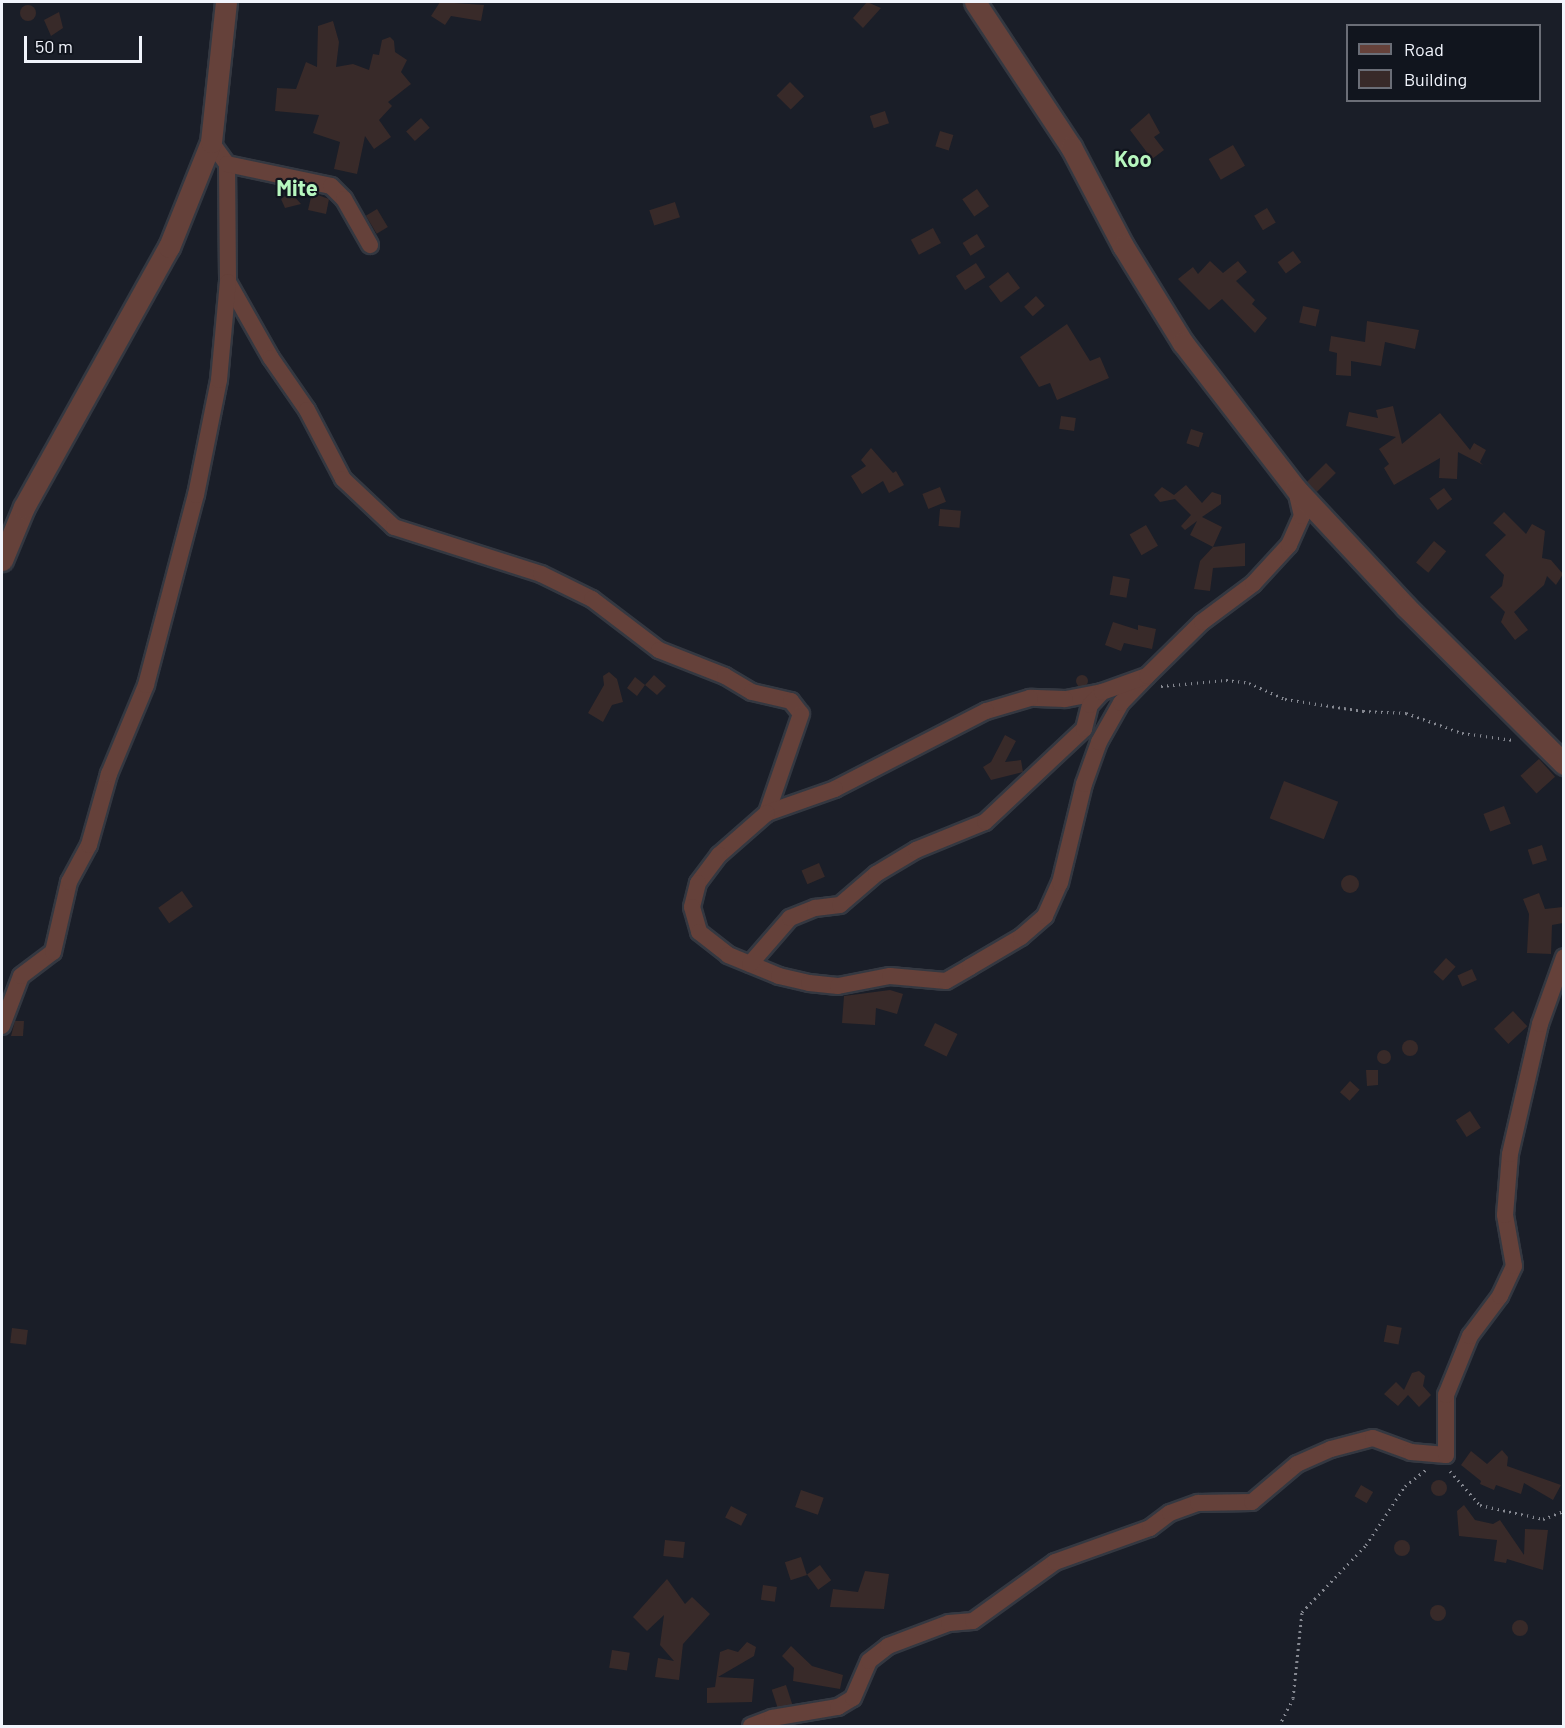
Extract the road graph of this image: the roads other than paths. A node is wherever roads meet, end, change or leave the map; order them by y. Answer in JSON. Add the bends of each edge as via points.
{"nodes":[{"id":1,"x":226,"y":2,"type":"edge"},
{"id":2,"x":975,"y":2,"type":"edge"},
{"id":3,"x":211,"y":142,"type":"junction"},
{"id":4,"x":227,"y":164,"type":"junction"},
{"id":5,"x":370,"y":245,"type":"dead end"},
{"id":6,"x":228,"y":282,"type":"junction"},
{"id":7,"x":1296,"y":489,"type":"junction"},
{"id":8,"x":2,"y":560,"type":"edge"},
{"id":9,"x":1153,"y":681,"type":"junction"},
{"id":10,"x":1102,"y":692,"type":"junction"},
{"id":11,"x":1563,"y":764,"type":"edge"},
{"id":12,"x":767,"y":813,"type":"junction"},
{"id":13,"x":1563,"y":957,"type":"edge"},
{"id":14,"x":750,"y":964,"type":"junction"},
{"id":15,"x":2,"y":1026,"type":"edge"},
{"id":16,"x":751,"y":1726,"type":"edge"}],
"edges":[{"from":1,"to":3,"type":"street"},
{"from":2,"to":7,"type":"street","via":[[1071,147],[1123,246],[1183,343]]},
{"from":3,"to":4,"type":"street"},
{"from":3,"to":8,"type":"street","via":[[169,248],[24,507]]},
{"from":4,"to":5,"type":"street","via":[[331,186],[344,199]]},
{"from":4,"to":6,"type":"street"},
{"from":6,"to":12,"type":"street","via":[[271,358],[307,410],[343,479],[394,527],[541,574],[592,599],[659,651],[725,676],[752,692],[791,701],[801,714]]},
{"from":6,"to":15,"type":"street","via":[[219,380],[203,461],[146,685],[110,774],[89,845],[69,882],[53,952],[21,976]]},
{"from":7,"to":9,"type":"street","via":[[1302,516],[1289,545],[1253,584],[1202,622]]},
{"from":7,"to":11,"type":"street","via":[[1537,742]]},
{"from":9,"to":10,"type":"street"},
{"from":9,"to":14,"type":"street","via":[[1121,703],[1099,742],[1084,784],[1060,883],[1045,916],[1022,937],[946,981],[890,976],[838,986],[779,976]]},
{"from":10,"to":12,"type":"street","via":[[1065,699],[1030,698],[986,711],[835,789]]},
{"from":10,"to":14,"type":"street","via":[[1090,705],[1084,729],[985,822],[916,850],[876,874],[840,905],[790,918]]},
{"from":12,"to":14,"type":"street","via":[[719,855],[698,883],[692,907],[699,932],[728,955]]},
{"from":13,"to":16,"type":"street","via":[[1540,1024],[1510,1154],[1505,1215],[1514,1266],[1500,1296],[1470,1336],[1446,1395],[1446,1455],[1411,1452],[1372,1438],[1331,1449],[1286,1471],[1252,1502],[1198,1503],[1143,1531],[1055,1562],[973,1621],[949,1623],[888,1646],[869,1661],[853,1698],[838,1707],[772,1718]]}]}
